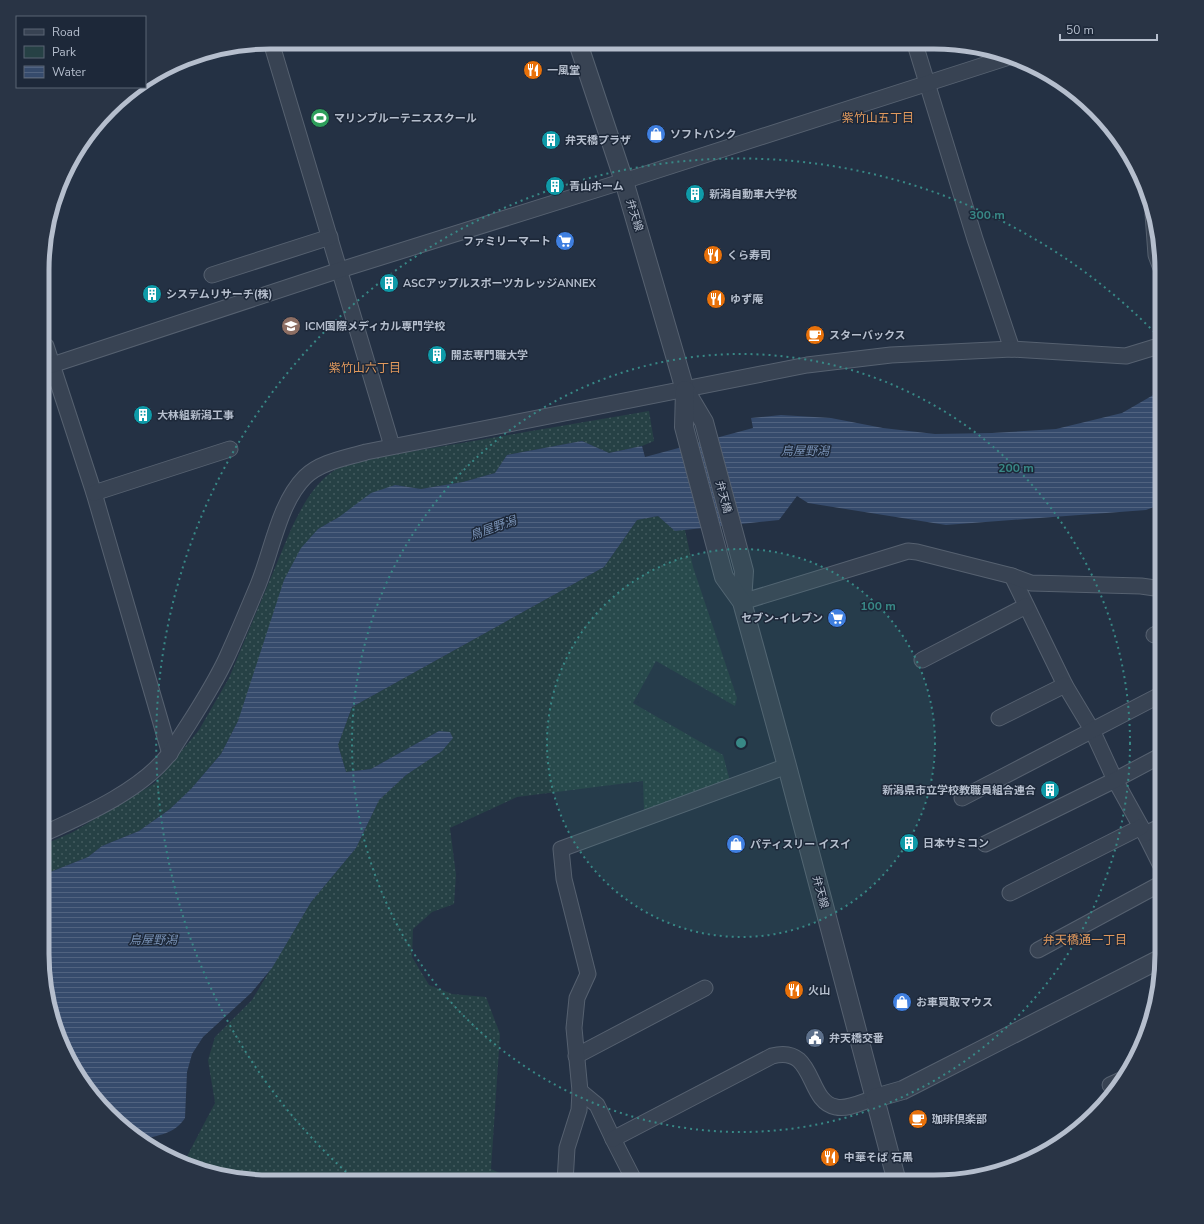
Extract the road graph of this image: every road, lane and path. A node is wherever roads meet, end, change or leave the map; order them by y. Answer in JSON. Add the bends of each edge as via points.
{"nodes":[{"id":1,"x":273,"y":49,"type":"edge"},
{"id":2,"x":580,"y":49,"type":"edge"},
{"id":3,"x":917,"y":49,"type":"edge"},
{"id":4,"x":1001,"y":60,"type":"edge"},
{"id":5,"x":928,"y":84,"type":"junction"},
{"id":6,"x":624,"y":181,"type":"junction"},
{"id":7,"x":330,"y":237,"type":"junction"},
{"id":8,"x":340,"y":270,"type":"junction"},
{"id":9,"x":212,"y":275,"type":"dead end"},
{"id":10,"x":1155,"y":347,"type":"edge"},
{"id":11,"x":1012,"y":349,"type":"junction"},
{"id":12,"x":49,"y":366,"type":"edge"},
{"id":13,"x":685,"y":390,"type":"junction"},
{"id":14,"x":392,"y":446,"type":"junction"},
{"id":15,"x":230,"y":449,"type":"dead end"},
{"id":16,"x":94,"y":493,"type":"junction"},
{"id":17,"x":1012,"y":576,"type":"junction"},
{"id":18,"x":1155,"y":588,"type":"edge"},
{"id":19,"x":742,"y":602,"type":"junction"},
{"id":20,"x":1026,"y":606,"type":"junction"},
{"id":21,"x":922,"y":660,"type":"dead end"},
{"id":22,"x":1065,"y":685,"type":"junction"},
{"id":23,"x":1155,"y":698,"type":"edge"},
{"id":24,"x":1005,"y":718,"type":"dead end"},
{"id":25,"x":1092,"y":730,"type":"junction"},
{"id":26,"x":170,"y":754,"type":"junction"},
{"id":27,"x":1155,"y":759,"type":"edge"},
{"id":28,"x":787,"y":766,"type":"junction"},
{"id":29,"x":1115,"y":780,"type":"junction"},
{"id":30,"x":962,"y":798,"type":"dead end"},
{"id":31,"x":1155,"y":828,"type":"edge"},
{"id":32,"x":49,"y":831,"type":"edge"},
{"id":33,"x":1143,"y":831,"type":"junction"},
{"id":34,"x":985,"y":844,"type":"dead end"},
{"id":35,"x":1155,"y":854,"type":"edge"},
{"id":36,"x":1155,"y":887,"type":"edge"},
{"id":37,"x":1010,"y":893,"type":"dead end"},
{"id":38,"x":1038,"y":950,"type":"dead end"},
{"id":39,"x":1155,"y":962,"type":"edge"},
{"id":40,"x":705,"y":988,"type":"dead end"},
{"id":41,"x":576,"y":1056,"type":"junction"},
{"id":42,"x":580,"y":1091,"type":"junction"},
{"id":43,"x":875,"y":1098,"type":"junction"},
{"id":44,"x":613,"y":1139,"type":"junction"},
{"id":45,"x":565,"y":1175,"type":"edge"},
{"id":46,"x":631,"y":1175,"type":"edge"},
{"id":47,"x":895,"y":1175,"type":"edge"}],
"edges":[{"from":1,"to":7,"type":"street"},
{"from":2,"to":6,"type":"street","name":"弁天線"},
{"from":3,"to":5,"type":"street"},
{"from":4,"to":5,"type":"street"},
{"from":5,"to":6,"type":"street"},
{"from":5,"to":11,"type":"street","via":[[975,239]]},
{"from":6,"to":8,"type":"street"},
{"from":6,"to":13,"type":"street","name":"弁天線"},
{"from":7,"to":8,"type":"street"},
{"from":7,"to":9,"type":"street"},
{"from":8,"to":12,"type":"street"},
{"from":8,"to":14,"type":"street"},
{"from":10,"to":11,"type":"street","via":[[1126,356]]},
{"from":11,"to":13,"type":"street","via":[[891,355],[807,365]]},
{"from":12,"to":16,"type":"street"},
{"from":13,"to":14,"type":"street"},
{"from":13,"to":19,"type":"street","name":"弁天橋","via":[[704,422],[744,572]]},
{"from":13,"to":19,"type":"street","name":"弁天橋","via":[[684,427],[724,577]]},
{"from":14,"to":26,"type":"street","via":[[326,463],[306,476],[296,488],[285,507],[259,583],[227,658]]},
{"from":15,"to":16,"type":"street"},
{"from":16,"to":26,"type":"street"},
{"from":17,"to":18,"type":"street","via":[[1031,583]]},
{"from":17,"to":19,"type":"street","via":[[908,551]]},
{"from":17,"to":20,"type":"street"},
{"from":19,"to":28,"type":"street","name":"弁天線"},
{"from":20,"to":21,"type":"street"},
{"from":20,"to":22,"type":"street"},
{"from":22,"to":24,"type":"street"},
{"from":22,"to":25,"type":"street"},
{"from":23,"to":25,"type":"street"},
{"from":25,"to":29,"type":"street"},
{"from":25,"to":30,"type":"street"},
{"from":26,"to":32,"type":"street","via":[[149,775],[128,790]]},
{"from":27,"to":29,"type":"street"},
{"from":28,"to":41,"type":"street","via":[[560,849],[564,879],[588,974],[577,998],[574,1028]]},
{"from":28,"to":43,"type":"street","name":"弁天線"},
{"from":29,"to":33,"type":"street"},
{"from":29,"to":34,"type":"street"},
{"from":31,"to":33,"type":"street"},
{"from":33,"to":35,"type":"street"},
{"from":33,"to":37,"type":"street"},
{"from":36,"to":38,"type":"street"},
{"from":39,"to":43,"type":"street","via":[[903,1090]]},
{"from":40,"to":41,"type":"street"},
{"from":41,"to":42,"type":"street"},
{"from":42,"to":44,"type":"street","via":[[597,1105]]},
{"from":42,"to":45,"type":"street","via":[[579,1110],[567,1148]]},
{"from":43,"to":44,"type":"street","via":[[843,1108],[829,1105],[823,1101],[802,1064],[788,1054],[780,1054]]},
{"from":43,"to":47,"type":"street","name":"弁天線"},
{"from":44,"to":46,"type":"street"}]}
